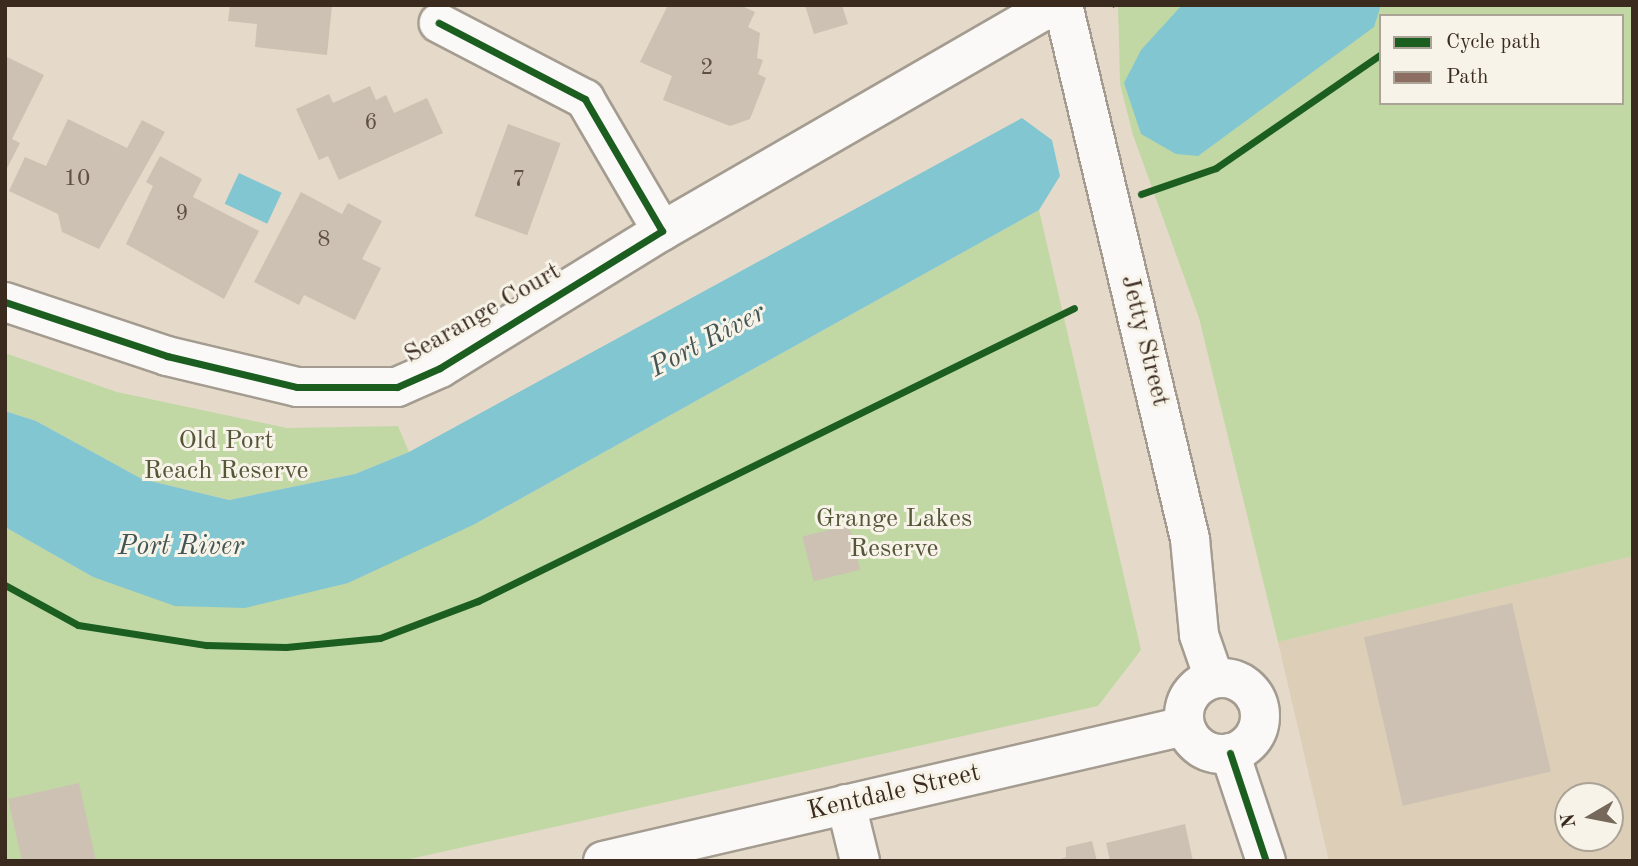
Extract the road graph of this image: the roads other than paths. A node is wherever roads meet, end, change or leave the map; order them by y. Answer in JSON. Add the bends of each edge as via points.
{"nodes":[{"id":1,"x":1053,"y":5,"type":"edge"},
{"id":2,"x":1063,"y":5,"type":"edge"},
{"id":3,"x":439,"y":23,"type":"dead end"},
{"id":4,"x":662,"y":231,"type":"junction"},
{"id":5,"x":5,"y":302,"type":"edge"},
{"id":6,"x":1214,"y":678,"type":"junction"},
{"id":7,"x":1185,"y":726,"type":"junction"},
{"id":8,"x":1230,"y":753,"type":"junction"},
{"id":9,"x":846,"y":804,"type":"junction"},
{"id":10,"x":603,"y":861,"type":"edge"},
{"id":11,"x":860,"y":861,"type":"edge"},
{"id":12,"x":1266,"y":861,"type":"edge"}],
"edges":[{"from":1,"to":4,"type":"street","name":"Searange Court"},
{"from":2,"to":6,"type":"street","name":"Jetty Street","via":[[1176,473],[1190,538],[1199,635]]},
{"from":3,"to":4,"type":"street","via":[[585,99]]},
{"from":4,"to":5,"type":"street","name":"Searange Court","via":[[440,368],[397,387],[297,387],[167,356]]},
{"from":6,"to":7,"type":"street","via":[[1193,691],[1184,714]]},
{"from":6,"to":8,"type":"street","via":[[1227,678],[1250,690],[1260,714],[1252,739]]},
{"from":7,"to":8,"type":"street","via":[[1190,737],[1208,751]]},
{"from":7,"to":9,"type":"street","name":"Kentdale Street"},
{"from":8,"to":12,"type":"street"},
{"from":9,"to":10,"type":"street","name":"Kentdale Street"},
{"from":9,"to":11,"type":"street"}]}
